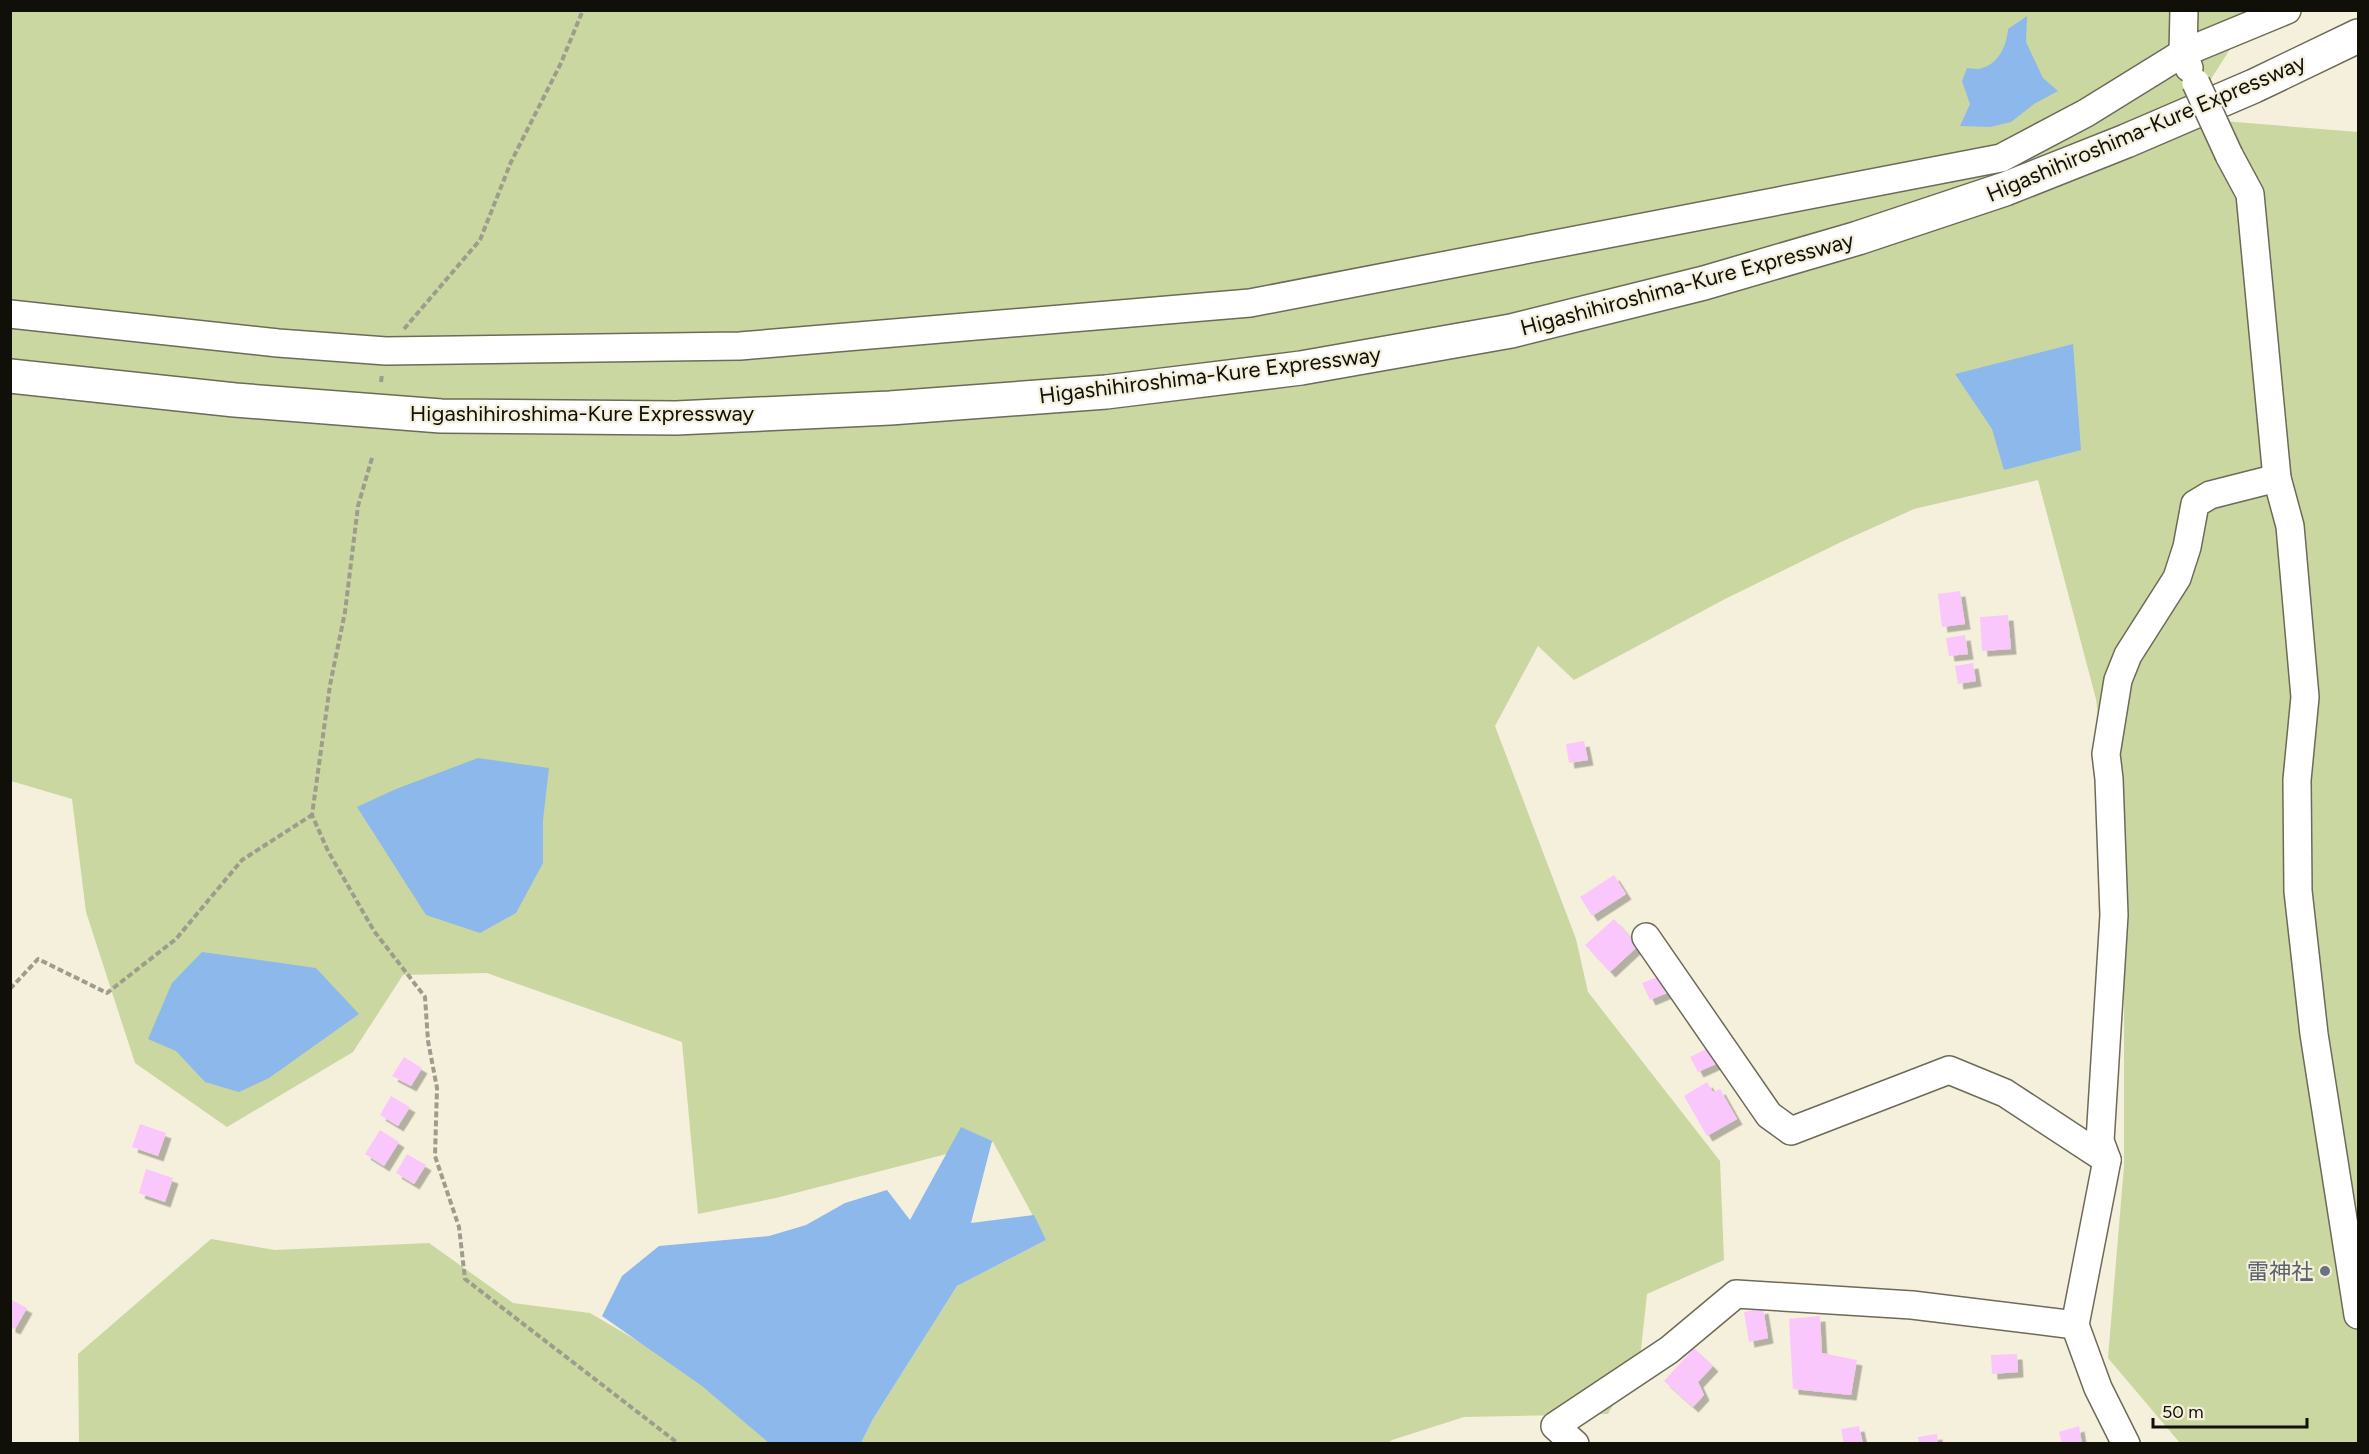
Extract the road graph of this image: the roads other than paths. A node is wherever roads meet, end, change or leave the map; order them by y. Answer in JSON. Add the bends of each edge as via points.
{"nodes":[{"id":1,"x":2184,"y":10,"type":"edge"},
{"id":2,"x":2287,"y":10,"type":"edge"},
{"id":3,"x":2358,"y":36,"type":"edge"},
{"id":4,"x":2183,"y":53,"type":"junction"},
{"id":5,"x":10,"y":314,"type":"edge"},
{"id":6,"x":10,"y":376,"type":"edge"},
{"id":7,"x":2277,"y":478,"type":"junction"},
{"id":8,"x":1646,"y":937,"type":"dead end"},
{"id":9,"x":2108,"y":1160,"type":"junction"},
{"id":10,"x":2358,"y":1315,"type":"edge"},
{"id":11,"x":2075,"y":1325,"type":"junction"},
{"id":12,"x":1575,"y":1443,"type":"edge"},
{"id":13,"x":2126,"y":1443,"type":"edge"}],
"edges":[{"from":1,"to":4,"type":"street"},
{"from":2,"to":4,"type":"street"},
{"from":3,"to":6,"type":"highway","name":"Higashihiroshima-Kure Expressway","via":[[2126,141],[2005,189],[1858,238],[1704,283],[1511,331],[1302,368],[1106,392],[676,418],[441,416],[235,400]]},
{"from":4,"to":5,"type":"street","via":[[2086,113],[2001,158],[1250,303],[740,346],[386,351]]},
{"from":4,"to":7,"type":"street","bridge":true,"via":[[2250,195]]},
{"from":7,"to":9,"type":"street","via":[[2210,495],[2195,504],[2177,578],[2128,655],[2118,680],[2106,754],[2114,915],[2100,1141]]},
{"from":7,"to":10,"type":"street","via":[[2290,526],[2305,697],[2297,780],[2298,891],[2314,1034]]},
{"from":8,"to":9,"type":"street","via":[[1769,1115],[1791,1131],[1949,1070],[2004,1093]]},
{"from":9,"to":11,"type":"street"},
{"from":11,"to":12,"type":"street","via":[[1912,1305],[1736,1294],[1669,1350],[1555,1426]]},
{"from":11,"to":13,"type":"street","via":[[2098,1388]]}]}
